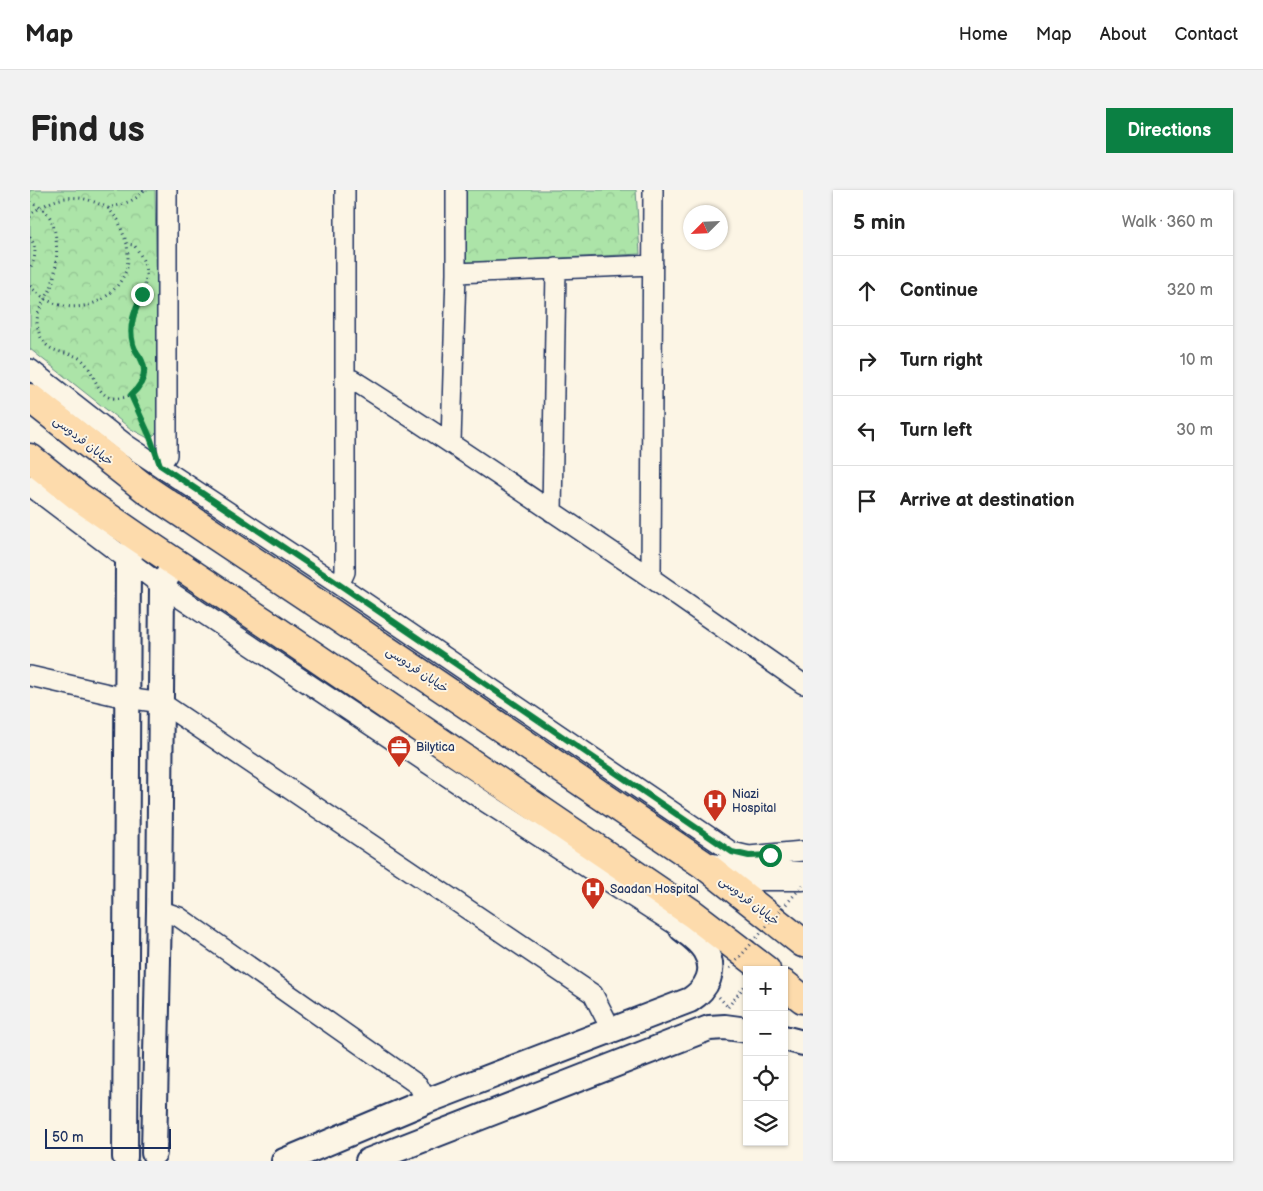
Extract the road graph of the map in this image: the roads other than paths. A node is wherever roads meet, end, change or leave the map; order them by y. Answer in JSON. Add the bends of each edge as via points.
{"nodes":[{"id":1,"x":167,"y":190,"type":"edge"},
{"id":2,"x":344,"y":190,"type":"edge"},
{"id":3,"x":456,"y":190,"type":"edge"},
{"id":4,"x":653,"y":190,"type":"edge"},
{"id":5,"x":652,"y":265,"type":"junction"},
{"id":6,"x":556,"y":268,"type":"junction"},
{"id":7,"x":456,"y":273,"type":"junction"},
{"id":8,"x":30,"y":369,"type":"edge"},
{"id":9,"x":345,"y":379,"type":"junction"},
{"id":10,"x":30,"y":398,"type":"edge"},
{"id":11,"x":451,"y":442,"type":"junction"},
{"id":12,"x":30,"y":458,"type":"edge"},
{"id":13,"x":160,"y":465,"type":"junction"},
{"id":14,"x":30,"y":486,"type":"edge"},
{"id":15,"x":552,"y":512,"type":"junction"},
{"id":16,"x":133,"y":549,"type":"junction"},
{"id":17,"x":175,"y":562,"type":"junction"},
{"id":18,"x":651,"y":578,"type":"junction"},
{"id":19,"x":340,"y":585,"type":"junction"},
{"id":20,"x":162,"y":586,"type":"junction"},
{"id":21,"x":327,"y":610,"type":"junction"},
{"id":22,"x":267,"y":624,"type":"junction"},
{"id":23,"x":30,"y":676,"type":"edge"},
{"id":24,"x":803,"y":684,"type":"edge"},
{"id":25,"x":126,"y":698,"type":"junction"},
{"id":26,"x":162,"y":703,"type":"junction"},
{"id":27,"x":803,"y":851,"type":"edge"},
{"id":28,"x":707,"y":867,"type":"junction"},
{"id":29,"x":803,"y":876,"type":"edge"},
{"id":30,"x":159,"y":910,"type":"junction"},
{"id":31,"x":687,"y":921,"type":"junction"},
{"id":32,"x":803,"y":943,"type":"edge"},
{"id":33,"x":760,"y":966,"type":"edge"},
{"id":34,"x":788,"y":987,"type":"edge"},
{"id":35,"x":803,"y":999,"type":"edge"},
{"id":36,"x":738,"y":1022,"type":"edge"},
{"id":37,"x":612,"y":1031,"type":"junction"},
{"id":38,"x":788,"y":1039,"type":"edge"},
{"id":39,"x":803,"y":1043,"type":"edge"},
{"id":40,"x":427,"y":1102,"type":"junction"},
{"id":41,"x":159,"y":1157,"type":"edge"},
{"id":42,"x":124,"y":1159,"type":"edge"},
{"id":43,"x":284,"y":1161,"type":"edge"},
{"id":44,"x":368,"y":1161,"type":"edge"}],
"edges":[{"from":1,"to":13,"type":"street","via":[[167,455]]},
{"from":2,"to":9,"type":"street"},
{"from":3,"to":7,"type":"street"},
{"from":4,"to":5,"type":"street"},
{"from":5,"to":6,"type":"street"},
{"from":5,"to":18,"type":"street"},
{"from":6,"to":7,"type":"street"},
{"from":6,"to":15,"type":"street"},
{"from":7,"to":11,"type":"street"},
{"from":8,"to":13,"type":"street","via":[[127,445]]},
{"from":9,"to":11,"type":"street","via":[[353,380]]},
{"from":9,"to":19,"type":"street","via":[[345,572]]},
{"from":10,"to":21,"type":"main road","name":"خیابان فردوسی","via":[[147,490]]},
{"from":11,"to":15,"type":"street"},
{"from":12,"to":16,"type":"main road","via":[[79,497]]},
{"from":13,"to":19,"type":"street"},
{"from":14,"to":16,"type":"street"},
{"from":15,"to":18,"type":"street"},
{"from":16,"to":17,"type":"main road"},
{"from":16,"to":20,"type":"street"},
{"from":16,"to":25,"type":"street"},
{"from":17,"to":20,"type":"street"},
{"from":17,"to":22,"type":"main road"},
{"from":18,"to":24,"type":"street"},
{"from":19,"to":27,"type":"street","via":[[732,852],[749,856]]},
{"from":20,"to":26,"type":"street"},
{"from":20,"to":31,"type":"street","via":[[487,803]]},
{"from":21,"to":22,"type":"main road","via":[[311,610],[260,584],[250,594]]},
{"from":21,"to":28,"type":"main road","name":"خیابان فردوسی"},
{"from":22,"to":31,"type":"main road"},
{"from":23,"to":25,"type":"street"},
{"from":25,"to":26,"type":"street"},
{"from":25,"to":42,"type":"street"},
{"from":26,"to":30,"type":"street"},
{"from":26,"to":37,"type":"street","via":[[593,994]]},
{"from":28,"to":29,"type":"main road","via":[[754,876]]},
{"from":28,"to":32,"type":"main road","name":"خیابان فردوسی"},
{"from":30,"to":40,"type":"street","via":[[179,917],[418,1085]]},
{"from":30,"to":41,"type":"street"},
{"from":31,"to":33,"type":"main road"},
{"from":31,"to":37,"type":"street","via":[[709,959],[710,977],[701,993]]},
{"from":34,"to":35,"type":"main road"},
{"from":36,"to":44,"type":"street","via":[[709,1028]]},
{"from":37,"to":40,"type":"street"},
{"from":38,"to":39,"type":"street"},
{"from":40,"to":43,"type":"street"},
{"from":41,"to":42,"type":"street","via":[[147,1149],[139,1149]]}]}
